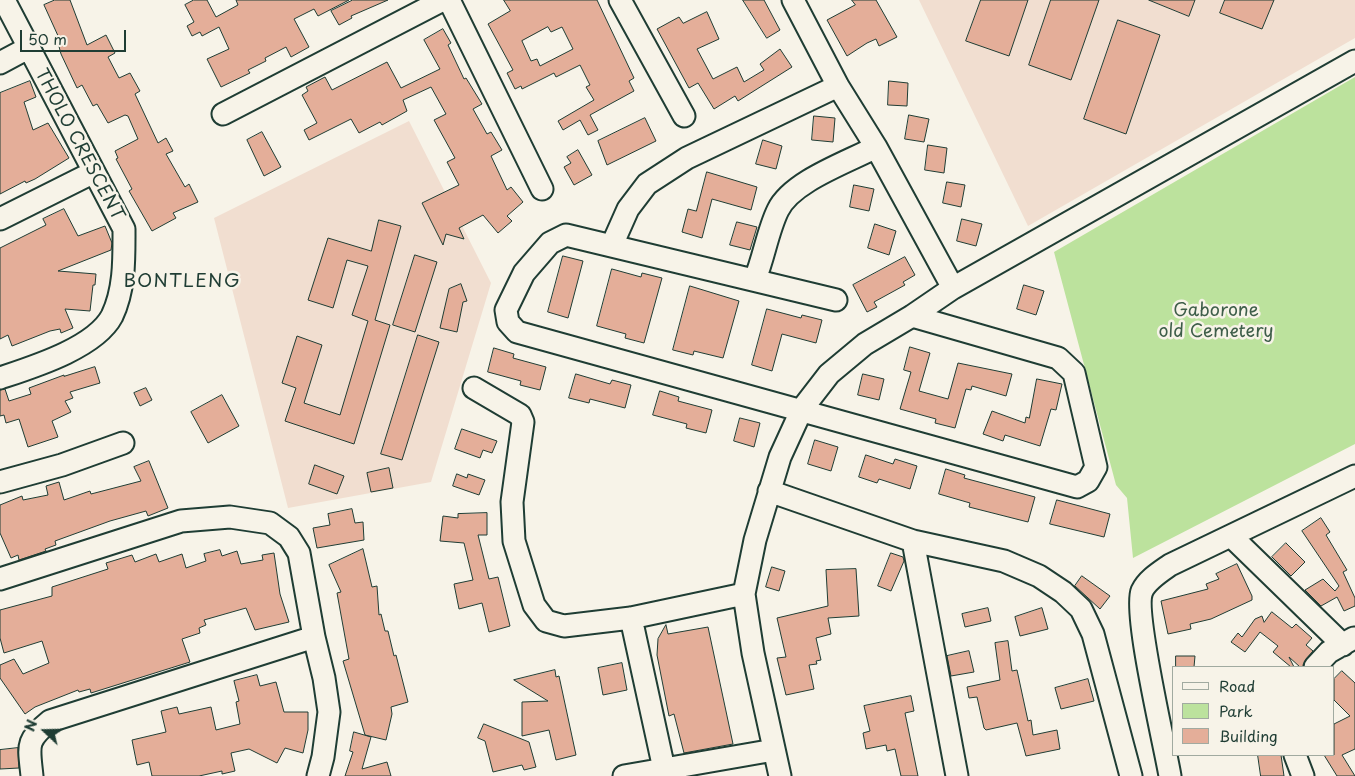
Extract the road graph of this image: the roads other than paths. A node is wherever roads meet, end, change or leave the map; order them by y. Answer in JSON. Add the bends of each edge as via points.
{"nodes":[{"id":1,"x":4,"y":0,"type":"edge"},
{"id":2,"x":443,"y":0,"type":"edge"},
{"id":3,"x":449,"y":0,"type":"edge"},
{"id":4,"x":620,"y":0,"type":"edge"},
{"id":5,"x":792,"y":0,"type":"edge"},
{"id":6,"x":28,"y":48,"type":"junction"},
{"id":7,"x":1355,"y":61,"type":"edge"},
{"id":8,"x":0,"y":63,"type":"edge"},
{"id":9,"x":838,"y":86,"type":"junction"},
{"id":10,"x":223,"y":114,"type":"dead end"},
{"id":11,"x":684,"y":116,"type":"dead end"},
{"id":12,"x":876,"y":147,"type":"junction"},
{"id":13,"x":94,"y":172,"type":"junction"},
{"id":14,"x":542,"y":189,"type":"dead end"},
{"id":15,"x":0,"y":219,"type":"edge"},
{"id":16,"x":612,"y":246,"type":"junction"},
{"id":17,"x":755,"y":279,"type":"junction"},
{"id":18,"x":953,"y":288,"type":"junction"},
{"id":19,"x":836,"y":300,"type":"dead end"},
{"id":20,"x":912,"y":316,"type":"junction"},
{"id":21,"x":0,"y":378,"type":"edge"},
{"id":22,"x":474,"y":388,"type":"dead end"},
{"id":23,"x":802,"y":410,"type":"junction"},
{"id":24,"x":123,"y":443,"type":"dead end"},
{"id":25,"x":1355,"y":476,"type":"edge"},
{"id":26,"x":0,"y":482,"type":"edge"},
{"id":27,"x":769,"y":491,"type":"junction"},
{"id":28,"x":1231,"y":536,"type":"junction"},
{"id":29,"x":913,"y":541,"type":"junction"},
{"id":30,"x":0,"y":579,"type":"edge"},
{"id":31,"x":744,"y":594,"type":"junction"},
{"id":32,"x":631,"y":618,"type":"junction"},
{"id":33,"x":314,"y":637,"type":"junction"},
{"id":34,"x":1349,"y":641,"type":"edge"},
{"id":35,"x":1316,"y":666,"type":"edge"},
{"id":36,"x":774,"y":750,"type":"junction"},
{"id":37,"x":1295,"y":756,"type":"edge"},
{"id":38,"x":664,"y":769,"type":"junction"},
{"id":39,"x":32,"y":776,"type":"edge"},
{"id":40,"x":318,"y":776,"type":"edge"},
{"id":41,"x":624,"y":776,"type":"edge"},
{"id":42,"x":780,"y":776,"type":"edge"},
{"id":43,"x":958,"y":776,"type":"edge"},
{"id":44,"x":1131,"y":776,"type":"edge"},
{"id":45,"x":1170,"y":776,"type":"edge"},
{"id":46,"x":1303,"y":776,"type":"edge"}],
"edges":[{"from":1,"to":6,"type":"street","name":"THOLO CRESCENT"},
{"from":2,"to":10,"type":"street"},
{"from":3,"to":14,"type":"street"},
{"from":4,"to":11,"type":"street"},
{"from":5,"to":9,"type":"street"},
{"from":6,"to":8,"type":"street"},
{"from":6,"to":13,"type":"street","name":"THOLO CRESCENT"},
{"from":7,"to":18,"type":"street"},
{"from":9,"to":12,"type":"street"},
{"from":9,"to":16,"type":"street","via":[[687,158],[647,184],[628,209]]},
{"from":12,"to":17,"type":"street","via":[[800,186],[786,197],[777,211]]},
{"from":12,"to":18,"type":"street"},
{"from":13,"to":15,"type":"street"},
{"from":13,"to":21,"type":"street","name":"THOLO CRESCENT","via":[[124,229],[125,263],[111,316],[87,342],[42,364]]},
{"from":16,"to":17,"type":"street"},
{"from":16,"to":23,"type":"street","via":[[566,235],[550,243],[524,273],[506,310],[508,322],[517,332]]},
{"from":17,"to":19,"type":"street"},
{"from":18,"to":20,"type":"street"},
{"from":20,"to":23,"type":"street","via":[[866,344],[836,368]]},
{"from":20,"to":23,"type":"street","via":[[1064,362],[1074,373],[1096,467],[1088,481],[1077,487]]},
{"from":22,"to":32,"type":"street","via":[[520,415],[523,422],[512,502],[513,532],[534,606],[546,621],[564,626]]},
{"from":23,"to":27,"type":"street","via":[[780,457]]},
{"from":24,"to":26,"type":"street","via":[[62,465]]},
{"from":25,"to":28,"type":"street"},
{"from":27,"to":29,"type":"street"},
{"from":27,"to":31,"type":"street"},
{"from":28,"to":34,"type":"street"},
{"from":28,"to":45,"type":"street","via":[[1170,565],[1150,580],[1142,591],[1140,616]]},
{"from":29,"to":43,"type":"street"},
{"from":29,"to":44,"type":"street","via":[[1004,561],[1039,576],[1063,592],[1080,609],[1093,634]]},
{"from":30,"to":33,"type":"street","via":[[181,521],[230,518],[270,522],[289,537],[299,553]]},
{"from":31,"to":32,"type":"street"},
{"from":31,"to":36,"type":"street"},
{"from":32,"to":38,"type":"street"},
{"from":33,"to":39,"type":"street","via":[[50,721],[36,733],[29,746]]},
{"from":33,"to":40,"type":"street","via":[[329,712]]},
{"from":34,"to":35,"type":"street","via":[[1329,652]]},
{"from":36,"to":38,"type":"street"},
{"from":36,"to":42,"type":"street"},
{"from":37,"to":46,"type":"street"},
{"from":38,"to":41,"type":"street"}]}
